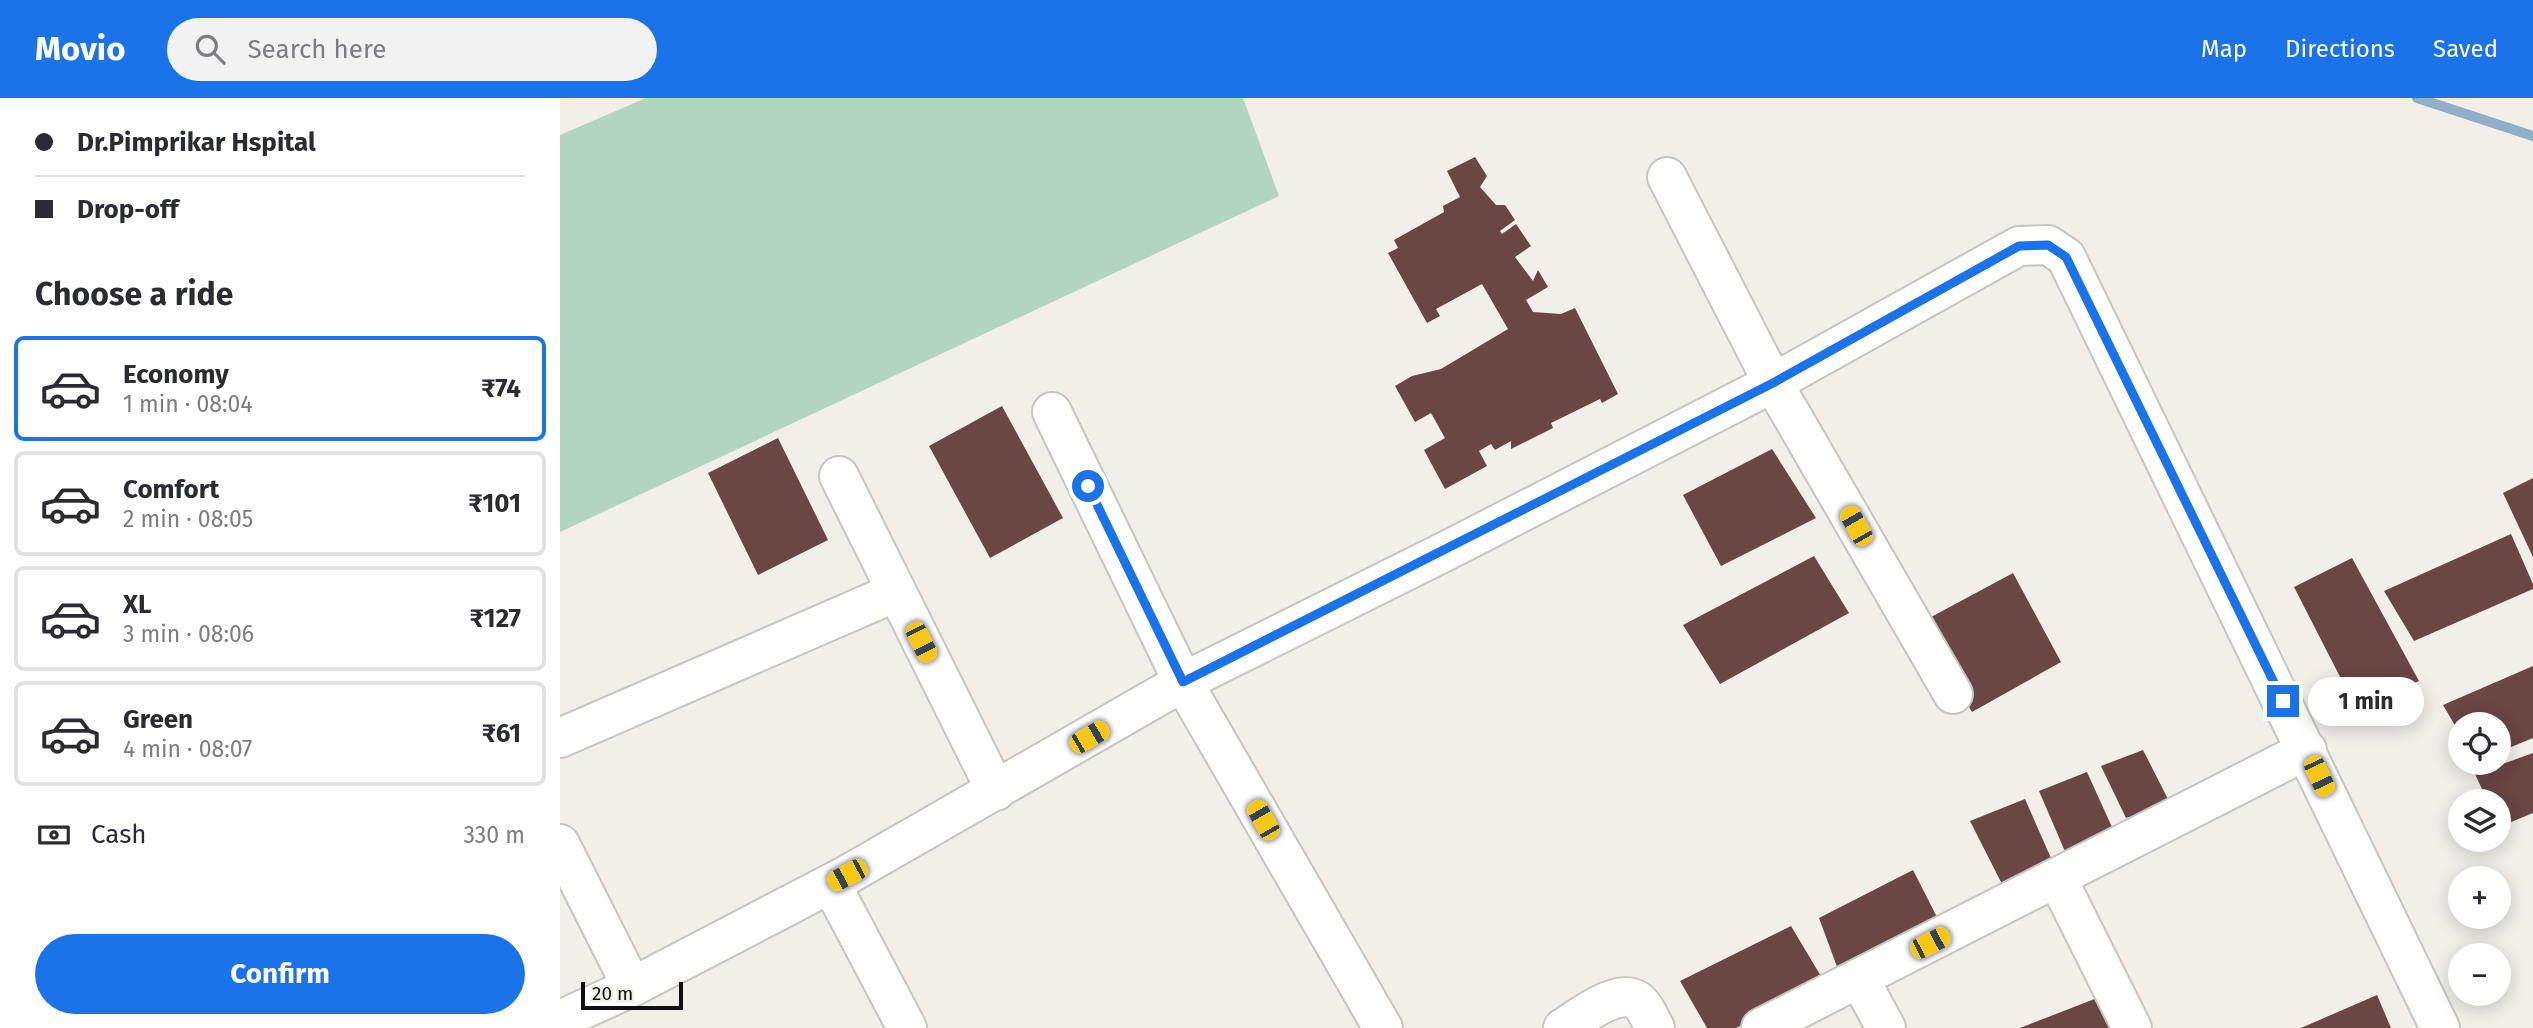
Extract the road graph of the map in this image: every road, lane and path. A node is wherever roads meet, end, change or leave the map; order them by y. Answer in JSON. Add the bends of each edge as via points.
{"nodes":[{"id":1,"x":1667,"y":177,"type":"dead end"},
{"id":2,"x":1773,"y":383,"type":"junction"},
{"id":3,"x":1052,"y":412,"type":"dead end"},
{"id":4,"x":839,"y":476,"type":"dead end"},
{"id":5,"x":896,"y":592,"type":"junction"},
{"id":6,"x":1183,"y":682,"type":"junction"},
{"id":7,"x":1953,"y":694,"type":"dead end"},
{"id":8,"x":560,"y":738,"type":"edge"},
{"id":9,"x":2307,"y":750,"type":"junction"},
{"id":10,"x":996,"y":791,"type":"junction"},
{"id":11,"x":560,"y":844,"type":"edge"},
{"id":12,"x":2057,"y":878,"type":"junction"},
{"id":13,"x":831,"y":884,"type":"junction"},
{"id":14,"x":1859,"y":978,"type":"junction"},
{"id":15,"x":632,"y":987,"type":"junction"},
{"id":16,"x":560,"y":1020,"type":"edge"},
{"id":17,"x":907,"y":1028,"type":"edge"},
{"id":18,"x":1383,"y":1028,"type":"edge"},
{"id":19,"x":1563,"y":1028,"type":"edge"},
{"id":20,"x":1655,"y":1028,"type":"edge"},
{"id":21,"x":1762,"y":1028,"type":"edge"},
{"id":22,"x":1886,"y":1028,"type":"edge"},
{"id":23,"x":2132,"y":1028,"type":"edge"},
{"id":24,"x":2440,"y":1028,"type":"edge"}],
"edges":[{"from":1,"to":2,"type":"street"},
{"from":2,"to":6,"type":"street"},
{"from":2,"to":7,"type":"street"},
{"from":2,"to":9,"type":"street","via":[[2019,246],[2048,245],[2066,257]]},
{"from":3,"to":6,"type":"street"},
{"from":4,"to":5,"type":"street"},
{"from":5,"to":8,"type":"street"},
{"from":5,"to":10,"type":"street"},
{"from":6,"to":10,"type":"street"},
{"from":6,"to":18,"type":"street"},
{"from":9,"to":12,"type":"street"},
{"from":9,"to":24,"type":"street"},
{"from":10,"to":13,"type":"street"},
{"from":11,"to":15,"type":"street"},
{"from":12,"to":14,"type":"street"},
{"from":12,"to":23,"type":"street"},
{"from":13,"to":15,"type":"street"},
{"from":13,"to":17,"type":"street"},
{"from":14,"to":21,"type":"street"},
{"from":14,"to":22,"type":"street"},
{"from":15,"to":16,"type":"street"},
{"from":19,"to":20,"type":"street","via":[[1613,998],[1630,996],[1641,1003]]}]}
